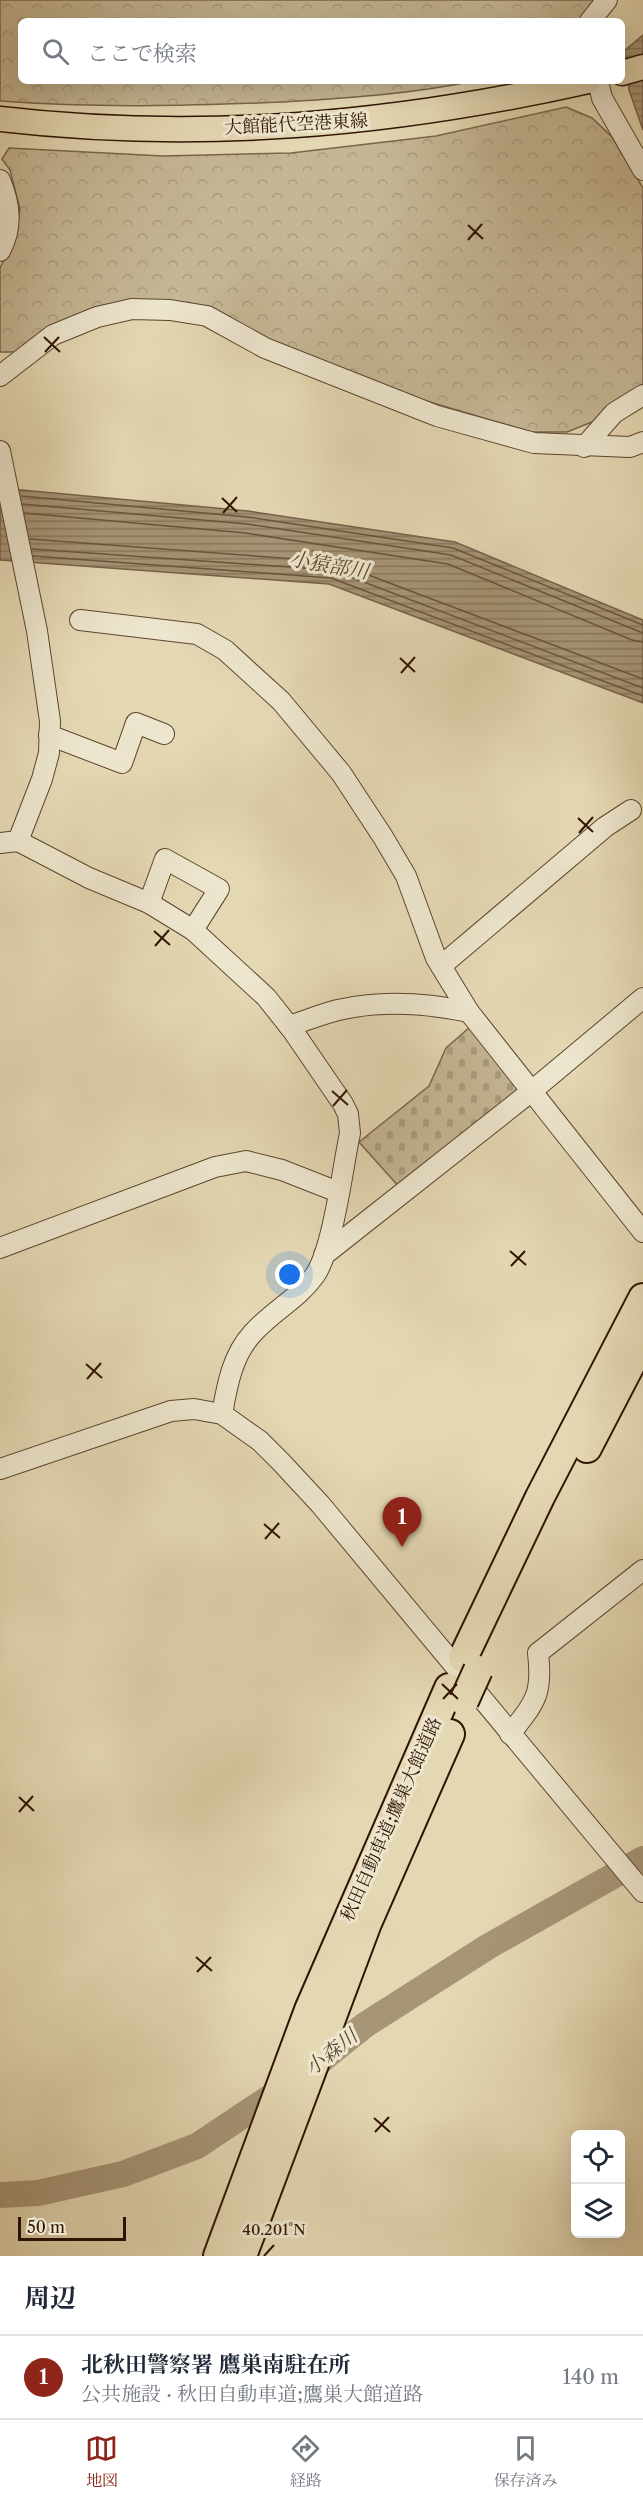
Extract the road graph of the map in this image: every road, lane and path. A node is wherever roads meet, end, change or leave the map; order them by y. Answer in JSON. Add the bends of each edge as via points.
{"nodes":[{"id":1,"x":607,"y":0,"type":"edge"},
{"id":2,"x":592,"y":18,"type":"edge"},
{"id":3,"x":643,"y":67,"type":"edge"},
{"id":4,"x":625,"y":72,"type":"edge"},
{"id":5,"x":573,"y":84,"type":"edge"},
{"id":6,"x":599,"y":84,"type":"edge"},
{"id":7,"x":0,"y":119,"type":"edge"},
{"id":8,"x":643,"y":170,"type":"edge"},
{"id":9,"x":0,"y":180,"type":"edge"},
{"id":10,"x":0,"y":251,"type":"edge"},
{"id":11,"x":0,"y":376,"type":"edge"},
{"id":12,"x":643,"y":395,"type":"edge"},
{"id":13,"x":643,"y":442,"type":"edge"},
{"id":14,"x":584,"y":447,"type":"junction"},
{"id":15,"x":0,"y":451,"type":"edge"},
{"id":16,"x":81,"y":620,"type":"dead end"},
{"id":17,"x":164,"y":734,"type":"dead end"},
{"id":18,"x":50,"y":735,"type":"junction"},
{"id":19,"x":631,"y":810,"type":"dead end"},
{"id":20,"x":9,"y":842,"type":"edge"},
{"id":21,"x":149,"y":903,"type":"junction"},
{"id":22,"x":193,"y":930,"type":"junction"},
{"id":23,"x":441,"y":966,"type":"junction"},
{"id":24,"x":643,"y":998,"type":"edge"},
{"id":25,"x":469,"y":1012,"type":"junction"},
{"id":26,"x":290,"y":1026,"type":"junction"},
{"id":27,"x":533,"y":1090,"type":"junction"},
{"id":28,"x":338,"y":1192,"type":"junction"},
{"id":29,"x":643,"y":1232,"type":"edge"},
{"id":30,"x":0,"y":1248,"type":"edge"},
{"id":31,"x":324,"y":1255,"type":"junction"},
{"id":32,"x":643,"y":1298,"type":"edge"},
{"id":33,"x":643,"y":1340,"type":"edge"},
{"id":34,"x":222,"y":1414,"type":"junction"},
{"id":35,"x":0,"y":1469,"type":"edge"},
{"id":36,"x":643,"y":1570,"type":"edge"},
{"id":37,"x":470,"y":1664,"type":"junction"},
{"id":38,"x":510,"y":1734,"type":"junction"},
{"id":39,"x":643,"y":1892,"type":"edge"},
{"id":40,"x":355,"y":1925,"type":"junction"},
{"id":41,"x":231,"y":2251,"type":"edge"}],
"edges":[{"from":1,"to":2,"type":"street"},
{"from":3,"to":4,"type":"main road"},
{"from":5,"to":7,"type":"main road","name":"大館能代空港東線","via":[[457,108],[291,127],[61,126]]},
{"from":6,"to":8,"type":"street","via":[[602,98]]},
{"from":9,"to":10,"type":"street","via":[[10,219]]},
{"from":11,"to":14,"type":"street","via":[[52,335],[97,317],[132,309],[170,310],[207,316],[265,348],[438,416],[534,443]]},
{"from":12,"to":14,"type":"street","via":[[614,413]]},
{"from":13,"to":14,"type":"street","via":[[630,447]]},
{"from":15,"to":18,"type":"street","via":[[37,632]]},
{"from":16,"to":23,"type":"street","via":[[197,634],[225,650],[281,700],[341,773],[383,837],[405,876]]},
{"from":17,"to":18,"type":"street","via":[[136,723],[122,763]]},
{"from":18,"to":20,"type":"street","via":[[42,779]]},
{"from":19,"to":23,"type":"street","via":[[605,827]]},
{"from":20,"to":21,"type":"street"},
{"from":21,"to":22,"type":"street"},
{"from":21,"to":22,"type":"street","via":[[165,859],[219,889]]},
{"from":22,"to":26,"type":"street","via":[[266,997]]},
{"from":23,"to":25,"type":"street"},
{"from":24,"to":27,"type":"street"},
{"from":25,"to":26,"type":"street","via":[[430,1004],[377,1005],[338,1010]]},
{"from":25,"to":27,"type":"street"},
{"from":26,"to":28,"type":"street","via":[[348,1114],[350,1133]]},
{"from":27,"to":29,"type":"street"},
{"from":27,"to":31,"type":"street"},
{"from":28,"to":30,"type":"street","via":[[246,1161],[215,1167]]},
{"from":28,"to":31,"type":"street"},
{"from":31,"to":34,"type":"street","via":[[316,1274],[298,1294],[251,1334],[230,1371]]},
{"from":32,"to":37,"type":"highway","name":"秋田自動車道;鷹巣大館道路","via":[[540,1497]]},
{"from":33,"to":37,"type":"highway","name":"秋田自動車道;鷹巣大館道路","via":[[537,1546]]},
{"from":34,"to":35,"type":"street","via":[[194,1409],[171,1411]]},
{"from":34,"to":38,"type":"street","via":[[260,1441],[320,1504]]},
{"from":36,"to":38,"type":"street","via":[[538,1653],[541,1675],[536,1701]]},
{"from":37,"to":40,"type":"highway","name":"秋田自動車道;鷹巣大館道路","bridge":true},
{"from":38,"to":39,"type":"street"},
{"from":40,"to":41,"type":"highway","name":"秋田自動車道;鷹巣大館道路","via":[[302,2093]]},
{"from":40,"to":41,"type":"highway","name":"秋田自動車道;鷹巣大館道路","via":[[273,2105]]}]}
